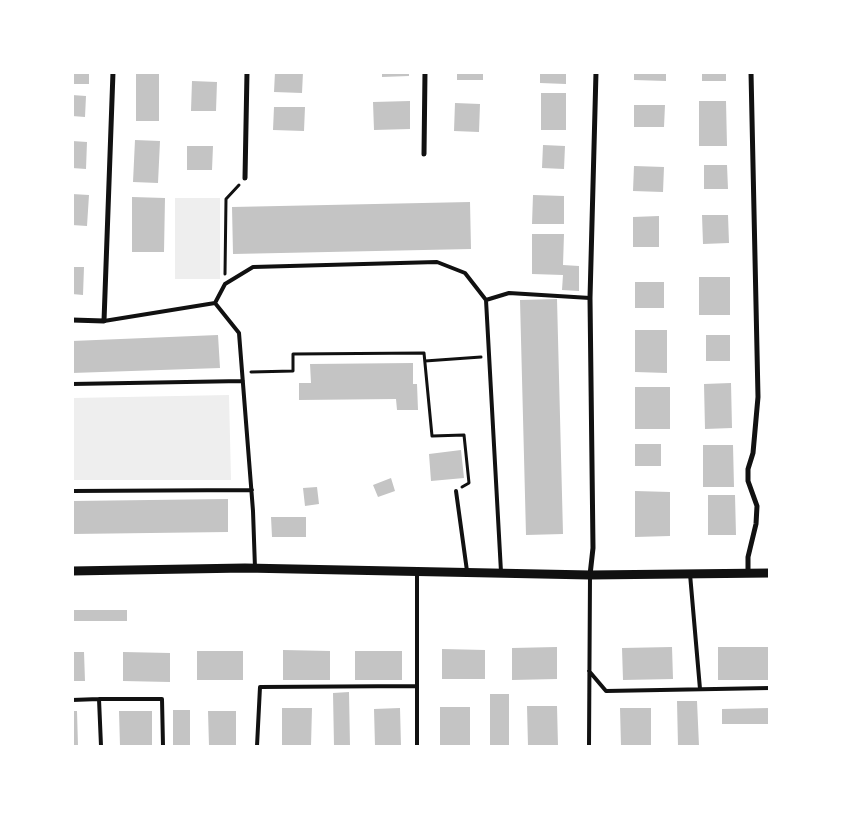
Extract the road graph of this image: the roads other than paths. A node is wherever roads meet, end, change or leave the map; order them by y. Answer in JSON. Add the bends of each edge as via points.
{"nodes":[{"id":1,"x":113,"y":72,"type":"edge"},
{"id":2,"x":247,"y":72,"type":"edge"},
{"id":3,"x":425,"y":72,"type":"edge"},
{"id":4,"x":596,"y":72,"type":"edge"},
{"id":5,"x":751,"y":72,"type":"edge"},
{"id":6,"x":424,"y":154,"type":"dead end"},
{"id":7,"x":245,"y":178,"type":"road end"},
{"id":8,"x":590,"y":298,"type":"junction"},
{"id":9,"x":486,"y":300,"type":"junction"},
{"id":10,"x":215,"y":303,"type":"junction"},
{"id":11,"x":72,"y":320,"type":"edge"},
{"id":12,"x":104,"y":321,"type":"junction"},
{"id":13,"x":243,"y":380,"type":"junction"},
{"id":14,"x":72,"y":384,"type":"edge"},
{"id":15,"x":252,"y":490,"type":"junction"},
{"id":16,"x":72,"y":491,"type":"edge"},
{"id":17,"x":456,"y":491,"type":"road end"},
{"id":18,"x":255,"y":568,"type":"junction"},
{"id":19,"x":417,"y":570,"type":"junction"},
{"id":20,"x":72,"y":571,"type":"edge"},
{"id":21,"x":467,"y":571,"type":"junction"},
{"id":22,"x":500,"y":572,"type":"junction"},
{"id":23,"x":690,"y":573,"type":"junction"},
{"id":24,"x":770,"y":573,"type":"edge"},
{"id":25,"x":748,"y":574,"type":"junction"},
{"id":26,"x":590,"y":575,"type":"junction"},
{"id":27,"x":589,"y":670,"type":"junction"},
{"id":28,"x":417,"y":686,"type":"junction"},
{"id":29,"x":770,"y":688,"type":"edge"},
{"id":30,"x":700,"y":689,"type":"junction"},
{"id":31,"x":99,"y":699,"type":"junction"},
{"id":32,"x":72,"y":700,"type":"edge"},
{"id":33,"x":101,"y":746,"type":"edge"},
{"id":34,"x":163,"y":746,"type":"edge"},
{"id":35,"x":257,"y":746,"type":"edge"},
{"id":36,"x":417,"y":746,"type":"edge"},
{"id":37,"x":589,"y":746,"type":"edge"}],
"edges":[{"from":1,"to":12,"type":"street"},
{"from":2,"to":7,"type":"street"},
{"from":3,"to":6,"type":"street"},
{"from":4,"to":8,"type":"street"},
{"from":5,"to":25,"type":"street","via":[[758,397],[753,453],[748,469],[748,482],[756,506],[756,524],[748,557]]},
{"from":8,"to":9,"type":"lane","via":[[509,294]]},
{"from":8,"to":26,"type":"street","via":[[593,548]]},
{"from":9,"to":10,"type":"lane","via":[[465,273],[437,262],[253,267],[225,284]]},
{"from":9,"to":22,"type":"lane"},
{"from":10,"to":12,"type":"lane"},
{"from":10,"to":13,"type":"lane","via":[[240,333]]},
{"from":11,"to":12,"type":"street"},
{"from":13,"to":14,"type":"lane"},
{"from":13,"to":15,"type":"lane"},
{"from":15,"to":16,"type":"lane"},
{"from":15,"to":18,"type":"lane"},
{"from":17,"to":21,"type":"lane"},
{"from":18,"to":19,"type":"street"},
{"from":18,"to":20,"type":"street"},
{"from":19,"to":21,"type":"street"},
{"from":19,"to":28,"type":"lane"},
{"from":21,"to":22,"type":"street"},
{"from":22,"to":26,"type":"street"},
{"from":23,"to":25,"type":"street"},
{"from":23,"to":26,"type":"street"},
{"from":23,"to":30,"type":"lane"},
{"from":24,"to":25,"type":"street"},
{"from":26,"to":27,"type":"lane"},
{"from":27,"to":30,"type":"lane","via":[[606,691]]},
{"from":27,"to":37,"type":"lane"},
{"from":28,"to":35,"type":"lane","via":[[260,687]]},
{"from":28,"to":36,"type":"lane"},
{"from":29,"to":30,"type":"lane"},
{"from":31,"to":32,"type":"lane"},
{"from":31,"to":33,"type":"lane"},
{"from":31,"to":34,"type":"lane","via":[[162,700]]}]}
